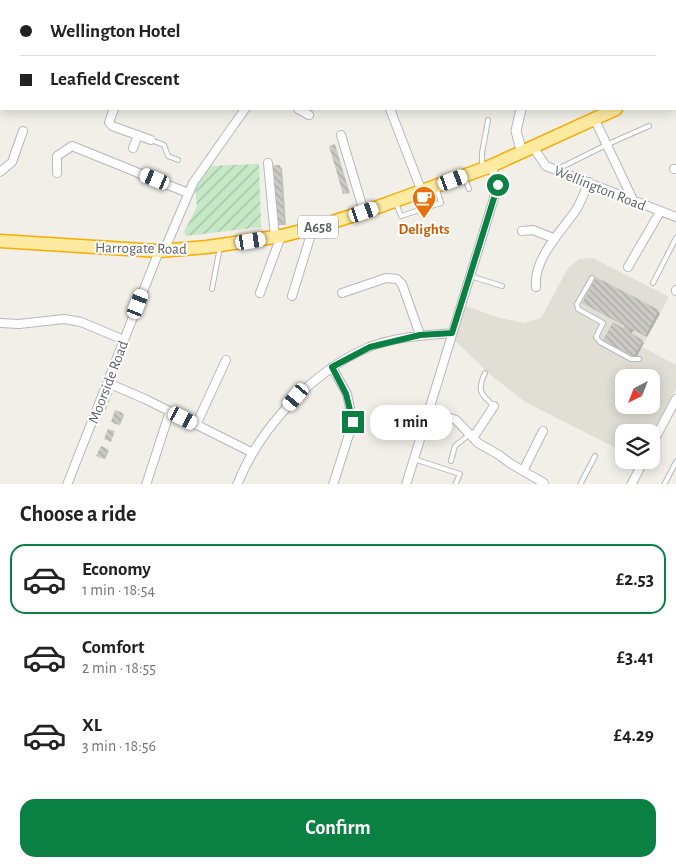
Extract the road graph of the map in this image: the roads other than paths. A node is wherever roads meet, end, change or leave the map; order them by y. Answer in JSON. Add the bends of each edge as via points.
{"nodes":[{"id":1,"x":676,"y":1,"type":"edge"},
{"id":2,"x":676,"y":16,"type":"edge"},
{"id":3,"x":114,"y":110,"type":"edge"},
{"id":4,"x":244,"y":110,"type":"edge"},
{"id":5,"x":300,"y":110,"type":"edge"},
{"id":6,"x":390,"y":110,"type":"edge"},
{"id":7,"x":521,"y":110,"type":"edge"},
{"id":8,"x":614,"y":110,"type":"edge"},
{"id":9,"x":309,"y":115,"type":"dead end"},
{"id":10,"x":488,"y":120,"type":"dead end"},
{"id":11,"x":595,"y":120,"type":"junction"},
{"id":12,"x":649,"y":126,"type":"dead end"},
{"id":13,"x":22,"y":131,"type":"dead end"},
{"id":14,"x":341,"y":134,"type":"dead end"},
{"id":15,"x":138,"y":135,"type":"junction"},
{"id":16,"x":151,"y":140,"type":"joint"},
{"id":17,"x":606,"y":145,"type":"junction"},
{"id":18,"x":133,"y":148,"type":"dead end"},
{"id":19,"x":528,"y":150,"type":"junction"},
{"id":20,"x":178,"y":160,"type":"dead end"},
{"id":21,"x":268,"y":163,"type":"dead end"},
{"id":22,"x":486,"y":168,"type":"junction"},
{"id":23,"x":556,"y":170,"type":"junction"},
{"id":24,"x":0,"y":172,"type":"edge"},
{"id":25,"x":58,"y":173,"type":"dead end"},
{"id":26,"x":464,"y":176,"type":"junction"},
{"id":27,"x":589,"y":182,"type":"junction"},
{"id":28,"x":436,"y":187,"type":"junction"},
{"id":29,"x":469,"y":189,"type":"dead end"},
{"id":30,"x":422,"y":192,"type":"junction"},
{"id":31,"x":188,"y":193,"type":"junction"},
{"id":32,"x":633,"y":200,"type":"junction"},
{"id":33,"x":395,"y":201,"type":"junction"},
{"id":34,"x":364,"y":212,"type":"junction"},
{"id":35,"x":660,"y":212,"type":"junction"},
{"id":36,"x":676,"y":217,"type":"edge"},
{"id":37,"x":313,"y":228,"type":"junction"},
{"id":38,"x":522,"y":231,"type":"dead end"},
{"id":39,"x":278,"y":236,"type":"junction"},
{"id":40,"x":554,"y":238,"type":"junction"},
{"id":41,"x":676,"y":238,"type":"edge"},
{"id":42,"x":0,"y":241,"type":"edge"},
{"id":43,"x":221,"y":245,"type":"junction"},
{"id":44,"x":162,"y":251,"type":"junction"},
{"id":45,"x":628,"y":267,"type":"dead end"},
{"id":46,"x":470,"y":276,"type":"junction"},
{"id":47,"x":592,"y":278,"type":"dead end"},
{"id":48,"x":653,"y":283,"type":"dead end"},
{"id":49,"x":502,"y":286,"type":"dead end"},
{"id":50,"x":536,"y":288,"type":"dead end"},
{"id":51,"x":212,"y":289,"type":"dead end"},
{"id":52,"x":260,"y":293,"type":"dead end"},
{"id":53,"x":342,"y":293,"type":"dead end"},
{"id":54,"x":292,"y":296,"type":"dead end"},
{"id":55,"x":0,"y":322,"type":"edge"},
{"id":56,"x":452,"y":333,"type":"junction"},
{"id":57,"x":420,"y":335,"type":"junction"},
{"id":58,"x":124,"y":340,"type":"junction"},
{"id":59,"x":639,"y":359,"type":"dead end"},
{"id":60,"x":226,"y":360,"type":"dead end"},
{"id":61,"x":332,"y":367,"type":"junction"},
{"id":62,"x":485,"y":373,"type":"dead end"},
{"id":63,"x":108,"y":383,"type":"junction"},
{"id":64,"x":676,"y":399,"type":"edge"},
{"id":65,"x":494,"y":406,"type":"joint"},
{"id":66,"x":429,"y":411,"type":"junction"},
{"id":67,"x":170,"y":412,"type":"junction"},
{"id":68,"x":196,"y":425,"type":"junction"},
{"id":69,"x":660,"y":429,"type":"edge"},
{"id":70,"x":544,"y":431,"type":"dead end"},
{"id":71,"x":472,"y":436,"type":"junction"},
{"id":72,"x":253,"y":453,"type":"junction"},
{"id":73,"x":595,"y":456,"type":"dead end"},
{"id":74,"x":414,"y":459,"type":"junction"},
{"id":75,"x":451,"y":461,"type":"dead end"},
{"id":76,"x":676,"y":462,"type":"edge"},
{"id":77,"x":639,"y":469,"type":"edge"},
{"id":78,"x":523,"y":471,"type":"junction"},
{"id":79,"x":544,"y":483,"type":"dead end"},
{"id":80,"x":67,"y":484,"type":"edge"},
{"id":81,"x":146,"y":484,"type":"edge"},
{"id":82,"x":237,"y":484,"type":"edge"},
{"id":83,"x":332,"y":484,"type":"edge"},
{"id":84,"x":406,"y":484,"type":"edge"},
{"id":85,"x":455,"y":484,"type":"edge"},
{"id":86,"x":580,"y":484,"type":"edge"},
{"id":87,"x":631,"y":484,"type":"edge"},
{"id":88,"x":664,"y":484,"type":"edge"}],
"edges":[{"from":1,"to":2,"type":"street"},
{"from":3,"to":15,"type":"street","via":[[109,122],[112,126]]},
{"from":4,"to":31,"type":"street","name":"Moorside Road"},
{"from":5,"to":9,"type":"street"},
{"from":6,"to":30,"type":"street"},
{"from":7,"to":19,"type":"street","via":[[516,131]]},
{"from":8,"to":11,"type":"highway","name":"Harrogate Road","number":"A658"},
{"from":10,"to":22,"type":"lane","via":[[482,153]]},
{"from":11,"to":17,"type":"street"},
{"from":11,"to":19,"type":"highway","name":"Harrogate Road","number":"A658"},
{"from":12,"to":17,"type":"lane"},
{"from":13,"to":24,"type":"street","via":[[12,162]]},
{"from":14,"to":34,"type":"street"},
{"from":15,"to":16,"type":"street"},
{"from":15,"to":18,"type":"street"},
{"from":16,"to":20,"type":"lane","via":[[164,145],[168,156]]},
{"from":17,"to":23,"type":"lane"},
{"from":17,"to":32,"type":"street"},
{"from":19,"to":22,"type":"highway","name":"Harrogate Road","number":"A658"},
{"from":19,"to":23,"type":"street","name":"Wellington Road","via":[[546,166]]},
{"from":21,"to":39,"type":"street"},
{"from":22,"to":26,"type":"highway","name":"Harrogate Road","number":"A658"},
{"from":22,"to":46,"type":"street","via":[[498,185]]},
{"from":23,"to":27,"type":"street","name":"Wellington Road"},
{"from":25,"to":31,"type":"street","via":[[57,156],[72,146]]},
{"from":26,"to":28,"type":"highway","name":"Harrogate Road","number":"A658"},
{"from":26,"to":29,"type":"lane"},
{"from":27,"to":32,"type":"street","name":"Wellington Road"},
{"from":27,"to":40,"type":"street","via":[[576,209]]},
{"from":28,"to":30,"type":"highway","name":"Harrogate Road","number":"A658"},
{"from":28,"to":33,"type":"lane","via":[[441,203],[401,216]]},
{"from":30,"to":33,"type":"highway","name":"Harrogate Road","number":"A658"},
{"from":31,"to":44,"type":"street","name":"Moorside Road"},
{"from":32,"to":35,"type":"street","name":"Wellington Road"},
{"from":33,"to":34,"type":"highway","name":"Harrogate Road","number":"A658"},
{"from":34,"to":37,"type":"highway","name":"Harrogate Road","number":"A658"},
{"from":35,"to":36,"type":"street","name":"Wellington Road"},
{"from":35,"to":45,"type":"street"},
{"from":37,"to":39,"type":"highway","name":"Harrogate Road","number":"A658"},
{"from":37,"to":54,"type":"street"},
{"from":38,"to":40,"type":"street","via":[[533,230]]},
{"from":39,"to":43,"type":"highway","name":"Harrogate Road","number":"A658"},
{"from":39,"to":52,"type":"street"},
{"from":40,"to":50,"type":"street","via":[[535,278]]},
{"from":41,"to":48,"type":"lane"},
{"from":42,"to":44,"type":"highway","name":"Harrogate Road","number":"A658"},
{"from":43,"to":44,"type":"highway","name":"Harrogate Road","number":"A658"},
{"from":43,"to":51,"type":"lane"},
{"from":44,"to":58,"type":"street","name":"Moorside Road"},
{"from":46,"to":49,"type":"lane"},
{"from":46,"to":56,"type":"street"},
{"from":47,"to":59,"type":"lane","via":[[577,304],[578,309],[604,323],[596,337],[600,342],[631,359]]},
{"from":53,"to":57,"type":"street","via":[[386,278],[397,278]]},
{"from":55,"to":58,"type":"street","via":[[19,324],[64,319],[81,322]]},
{"from":56,"to":57,"type":"street"},
{"from":56,"to":66,"type":"street"},
{"from":57,"to":61,"type":"street","via":[[370,347]]},
{"from":58,"to":63,"type":"street","name":"Moorside Road"},
{"from":60,"to":68,"type":"street"},
{"from":61,"to":72,"type":"street","via":[[296,397]]},
{"from":61,"to":83,"type":"street","via":[[346,394],[353,422]]},
{"from":62,"to":65,"type":"lane","via":[[480,389]]},
{"from":63,"to":67,"type":"street"},
{"from":63,"to":80,"type":"street","name":"Moorside Road"},
{"from":64,"to":69,"type":"street"},
{"from":65,"to":71,"type":"street"},
{"from":66,"to":71,"type":"street","via":[[456,420]]},
{"from":66,"to":74,"type":"street"},
{"from":67,"to":68,"type":"street"},
{"from":67,"to":81,"type":"street"},
{"from":68,"to":72,"type":"street"},
{"from":70,"to":78,"type":"street"},
{"from":71,"to":75,"type":"lane","via":[[456,446]]},
{"from":71,"to":78,"type":"street"},
{"from":72,"to":82,"type":"street"},
{"from":73,"to":86,"type":"lane"},
{"from":74,"to":84,"type":"street"},
{"from":74,"to":85,"type":"lane","via":[[460,474]]},
{"from":76,"to":88,"type":"lane"},
{"from":77,"to":87,"type":"street"},
{"from":78,"to":79,"type":"street"}]}
